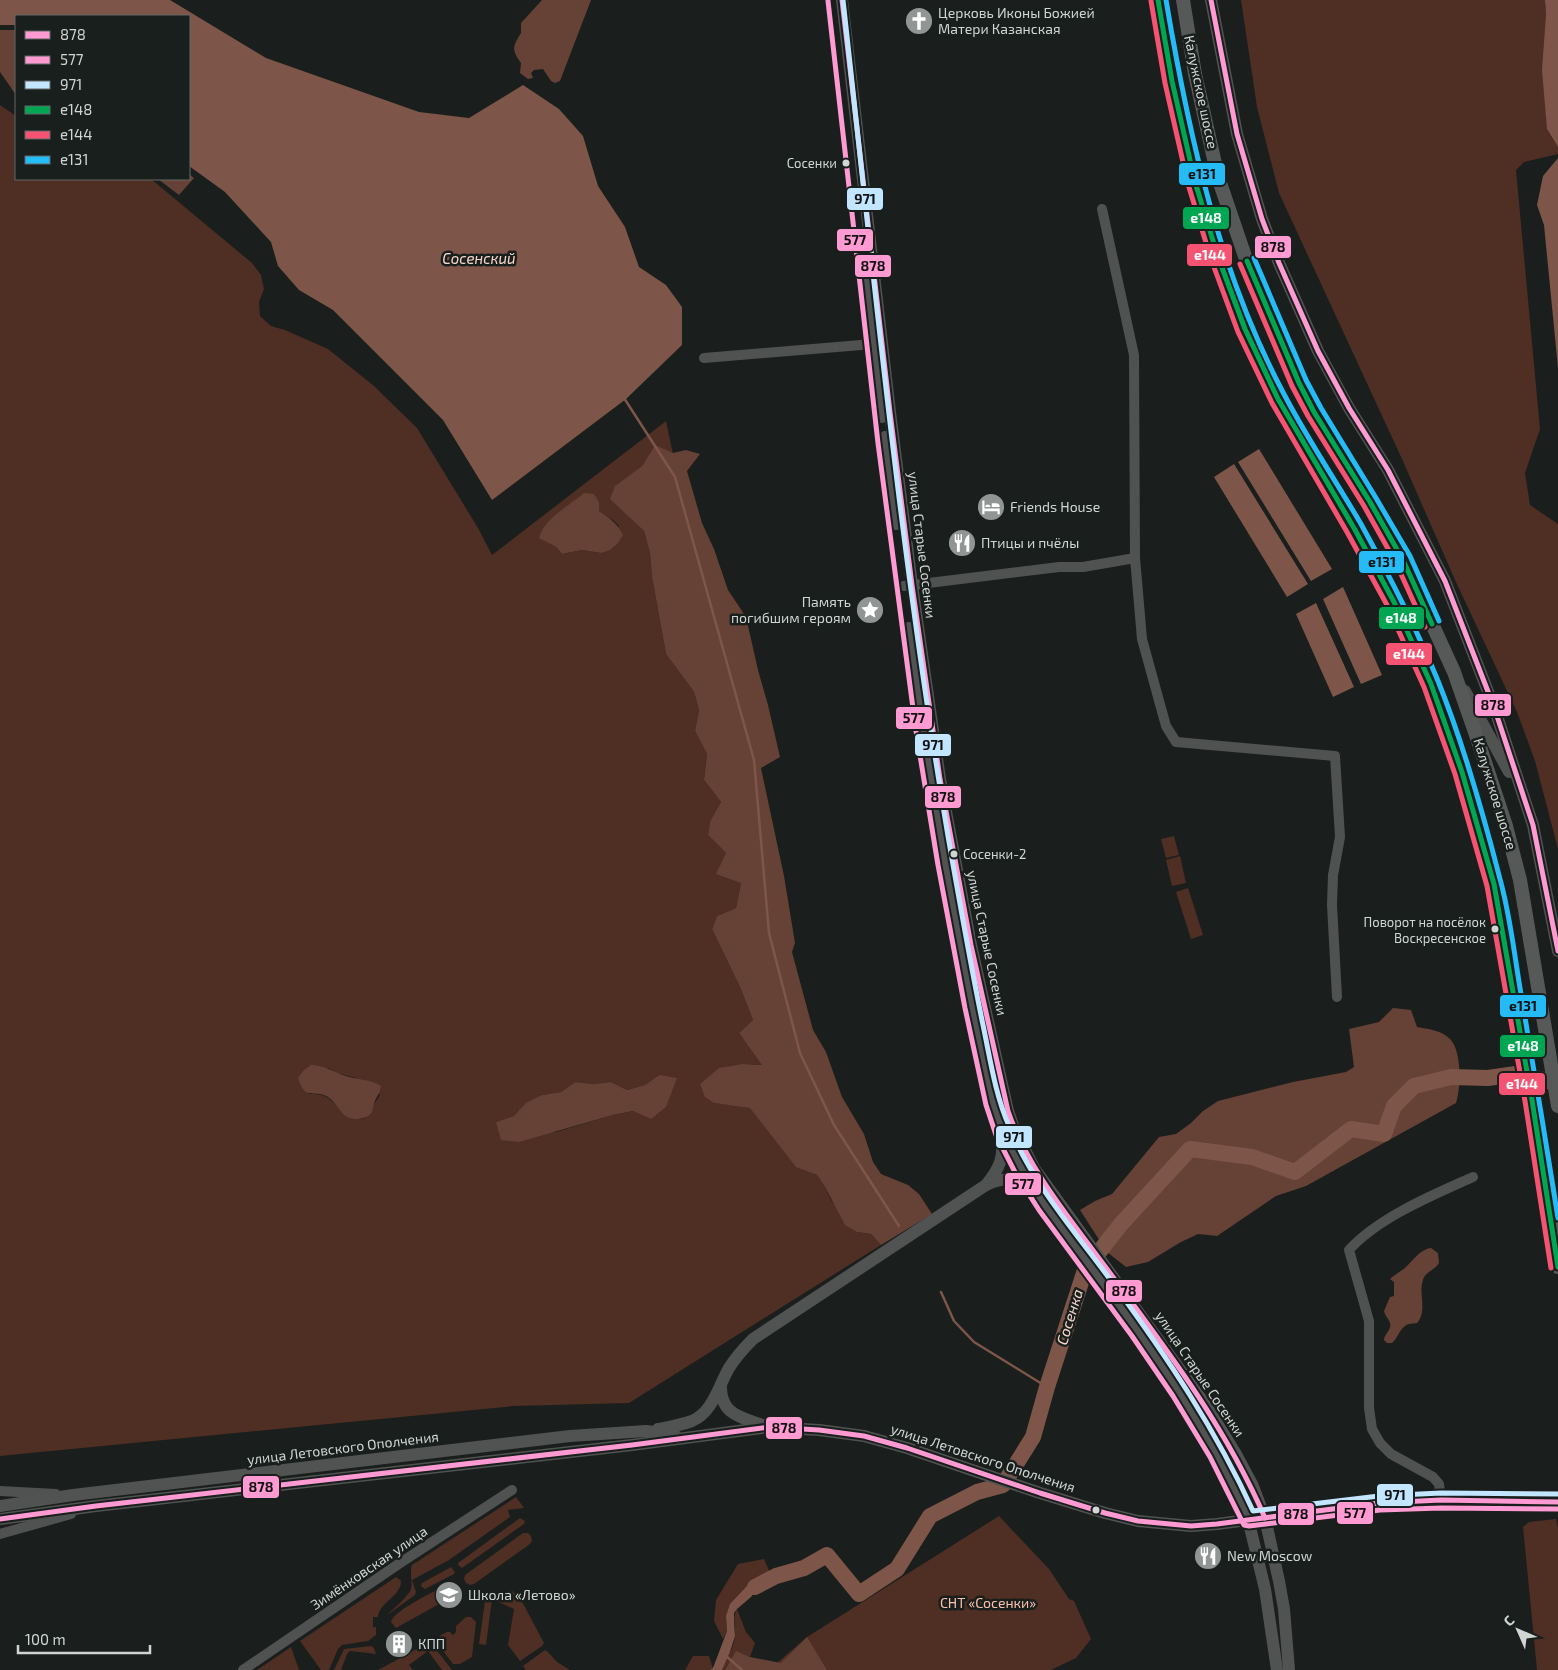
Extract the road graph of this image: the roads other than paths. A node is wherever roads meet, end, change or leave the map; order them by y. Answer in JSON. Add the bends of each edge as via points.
{"nodes":[{"id":1,"x":835,"y":0,"type":"edge"},
{"id":2,"x":842,"y":0,"type":"edge"},
{"id":3,"x":1158,"y":0,"type":"edge"},
{"id":4,"x":1183,"y":0,"type":"edge"},
{"id":5,"x":1211,"y":0,"type":"edge"},
{"id":6,"x":1102,"y":209,"type":"dead end"},
{"id":7,"x":873,"y":344,"type":"junction"},
{"id":8,"x":704,"y":358,"type":"dead end"},
{"id":9,"x":1135,"y":558,"type":"junction"},
{"id":10,"x":908,"y":585,"type":"junction"},
{"id":11,"x":1454,"y":672,"type":"junction"},
{"id":12,"x":1526,"y":803,"type":"junction"},
{"id":13,"x":1558,"y":951,"type":"edge"},
{"id":14,"x":1337,"y":997,"type":"dead end"},
{"id":15,"x":1558,"y":1106,"type":"edge"},
{"id":16,"x":1002,"y":1130,"type":"junction"},
{"id":17,"x":1473,"y":1176,"type":"dead end"},
{"id":18,"x":986,"y":1186,"type":"junction"},
{"id":19,"x":1040,"y":1196,"type":"junction"},
{"id":20,"x":1078,"y":1239,"type":"junction"},
{"id":21,"x":1558,"y":1267,"type":"edge"},
{"id":22,"x":1120,"y":1296,"type":"junction"},
{"id":23,"x":721,"y":1385,"type":"junction"},
{"id":24,"x":769,"y":1427,"type":"junction"},
{"id":25,"x":646,"y":1430,"type":"junction"},
{"id":26,"x":690,"y":1437,"type":"junction"},
{"id":27,"x":512,"y":1490,"type":"dead end"},
{"id":28,"x":0,"y":1491,"type":"edge"},
{"id":29,"x":73,"y":1495,"type":"junction"},
{"id":30,"x":1442,"y":1500,"type":"junction"},
{"id":31,"x":1558,"y":1502,"type":"edge"},
{"id":32,"x":0,"y":1506,"type":"edge"},
{"id":33,"x":96,"y":1506,"type":"junction"},
{"id":34,"x":1265,"y":1518,"type":"junction"},
{"id":35,"x":0,"y":1519,"type":"edge"},
{"id":36,"x":1248,"y":1519,"type":"junction"},
{"id":37,"x":0,"y":1534,"type":"edge"},
{"id":38,"x":242,"y":1670,"type":"edge"},
{"id":39,"x":1277,"y":1670,"type":"edge"},
{"id":40,"x":1289,"y":1670,"type":"edge"}],
"edges":[{"from":1,"to":7,"type":"main road","name":"улица Старые Сосенки"},
{"from":2,"to":10,"type":"main road","name":"улица Старые Сосенки"},
{"from":3,"to":21,"type":"highway","name":"Калужское шоссе","via":[[1195,182],[1245,329],[1278,399],[1394,602],[1431,684],[1479,826],[1494,884]]},
{"from":4,"to":11,"type":"highway","name":"Калужское шоссе","via":[[1195,74],[1218,177],[1249,268],[1299,383],[1403,560]]},
{"from":5,"to":12,"type":"main road","via":[[1237,134],[1262,219],[1279,263],[1318,351],[1388,470],[1445,581],[1494,707]]},
{"from":6,"to":9,"type":"street","via":[[1134,355]]},
{"from":7,"to":8,"type":"street"},
{"from":7,"to":10,"type":"main road","name":"улица Старые Сосенки"},
{"from":9,"to":10,"type":"street","via":[[1083,567],[1058,567]]},
{"from":9,"to":14,"type":"street","via":[[1144,648],[1166,726],[1176,742],[1335,756],[1340,837],[1333,875],[1332,905]]},
{"from":10,"to":16,"type":"main road","name":"улица Старые Сосенки","via":[[938,822],[972,1011]]},
{"from":10,"to":20,"type":"main road","name":"улица Старые Сосенки","via":[[956,870],[1008,1111],[1034,1168]]},
{"from":11,"to":12,"type":"main road"},
{"from":11,"to":15,"type":"highway","name":"Калужское шоссе","via":[[1506,826],[1520,880]]},
{"from":12,"to":13,"type":"main road"},
{"from":16,"to":18,"type":"main road","via":[[1002,1158]]},
{"from":16,"to":19,"type":"main road","name":"улица Старые Сосенки"},
{"from":17,"to":30,"type":"street","via":[[1418,1202],[1361,1238],[1349,1250],[1369,1321],[1372,1429],[1392,1454],[1433,1477],[1439,1484]]},
{"from":18,"to":19,"type":"main road","via":[[996,1180],[1012,1179]]},
{"from":18,"to":23,"type":"main road","via":[[753,1339],[738,1354]]},
{"from":19,"to":20,"type":"main road","name":"улица Старые Сосенки"},
{"from":20,"to":22,"type":"main road","name":"улица Старые Сосенки"},
{"from":22,"to":34,"type":"main road","name":"улица Старые Сосенки","via":[[1207,1407],[1252,1484]]},
{"from":22,"to":36,"type":"main road","name":"улица Старые Сосенки","via":[[1222,1463]]},
{"from":23,"to":24,"type":"main road","via":[[720,1395],[727,1409]]},
{"from":23,"to":25,"type":"main road","via":[[703,1414],[674,1426]]},
{"from":24,"to":26,"type":"main road","name":"улица Летовского Ополчения"},
{"from":24,"to":36,"type":"main road","name":"улица Летовского Ополчения","via":[[864,1436],[1138,1521],[1192,1526]]},
{"from":25,"to":26,"type":"main road","name":"улица Летовского Ополчения"},
{"from":25,"to":29,"type":"main road","name":"улица Летовского Ополчения","via":[[570,1436]]},
{"from":26,"to":33,"type":"main road","name":"улица Летовского Ополчения"},
{"from":27,"to":38,"type":"street","name":"Зимёнковская улица"},
{"from":28,"to":29,"type":"street"},
{"from":29,"to":32,"type":"main road","name":"улица Летовского Ополчения"},
{"from":30,"to":31,"type":"main road","name":"улица Летовского Ополчения"},
{"from":30,"to":34,"type":"main road","name":"улица Летовского Ополчения","via":[[1378,1503]]},
{"from":33,"to":35,"type":"main road","name":"улица Летовского Ополчения"},
{"from":33,"to":37,"type":"street"},
{"from":34,"to":36,"type":"main road","name":"улица Летовского Ополчения"},
{"from":34,"to":40,"type":"main road","name":"улица Старые Сосенки","via":[[1284,1609]]},
{"from":36,"to":39,"type":"main road","name":"улица Старые Сосенки","via":[[1266,1589]]}]}
